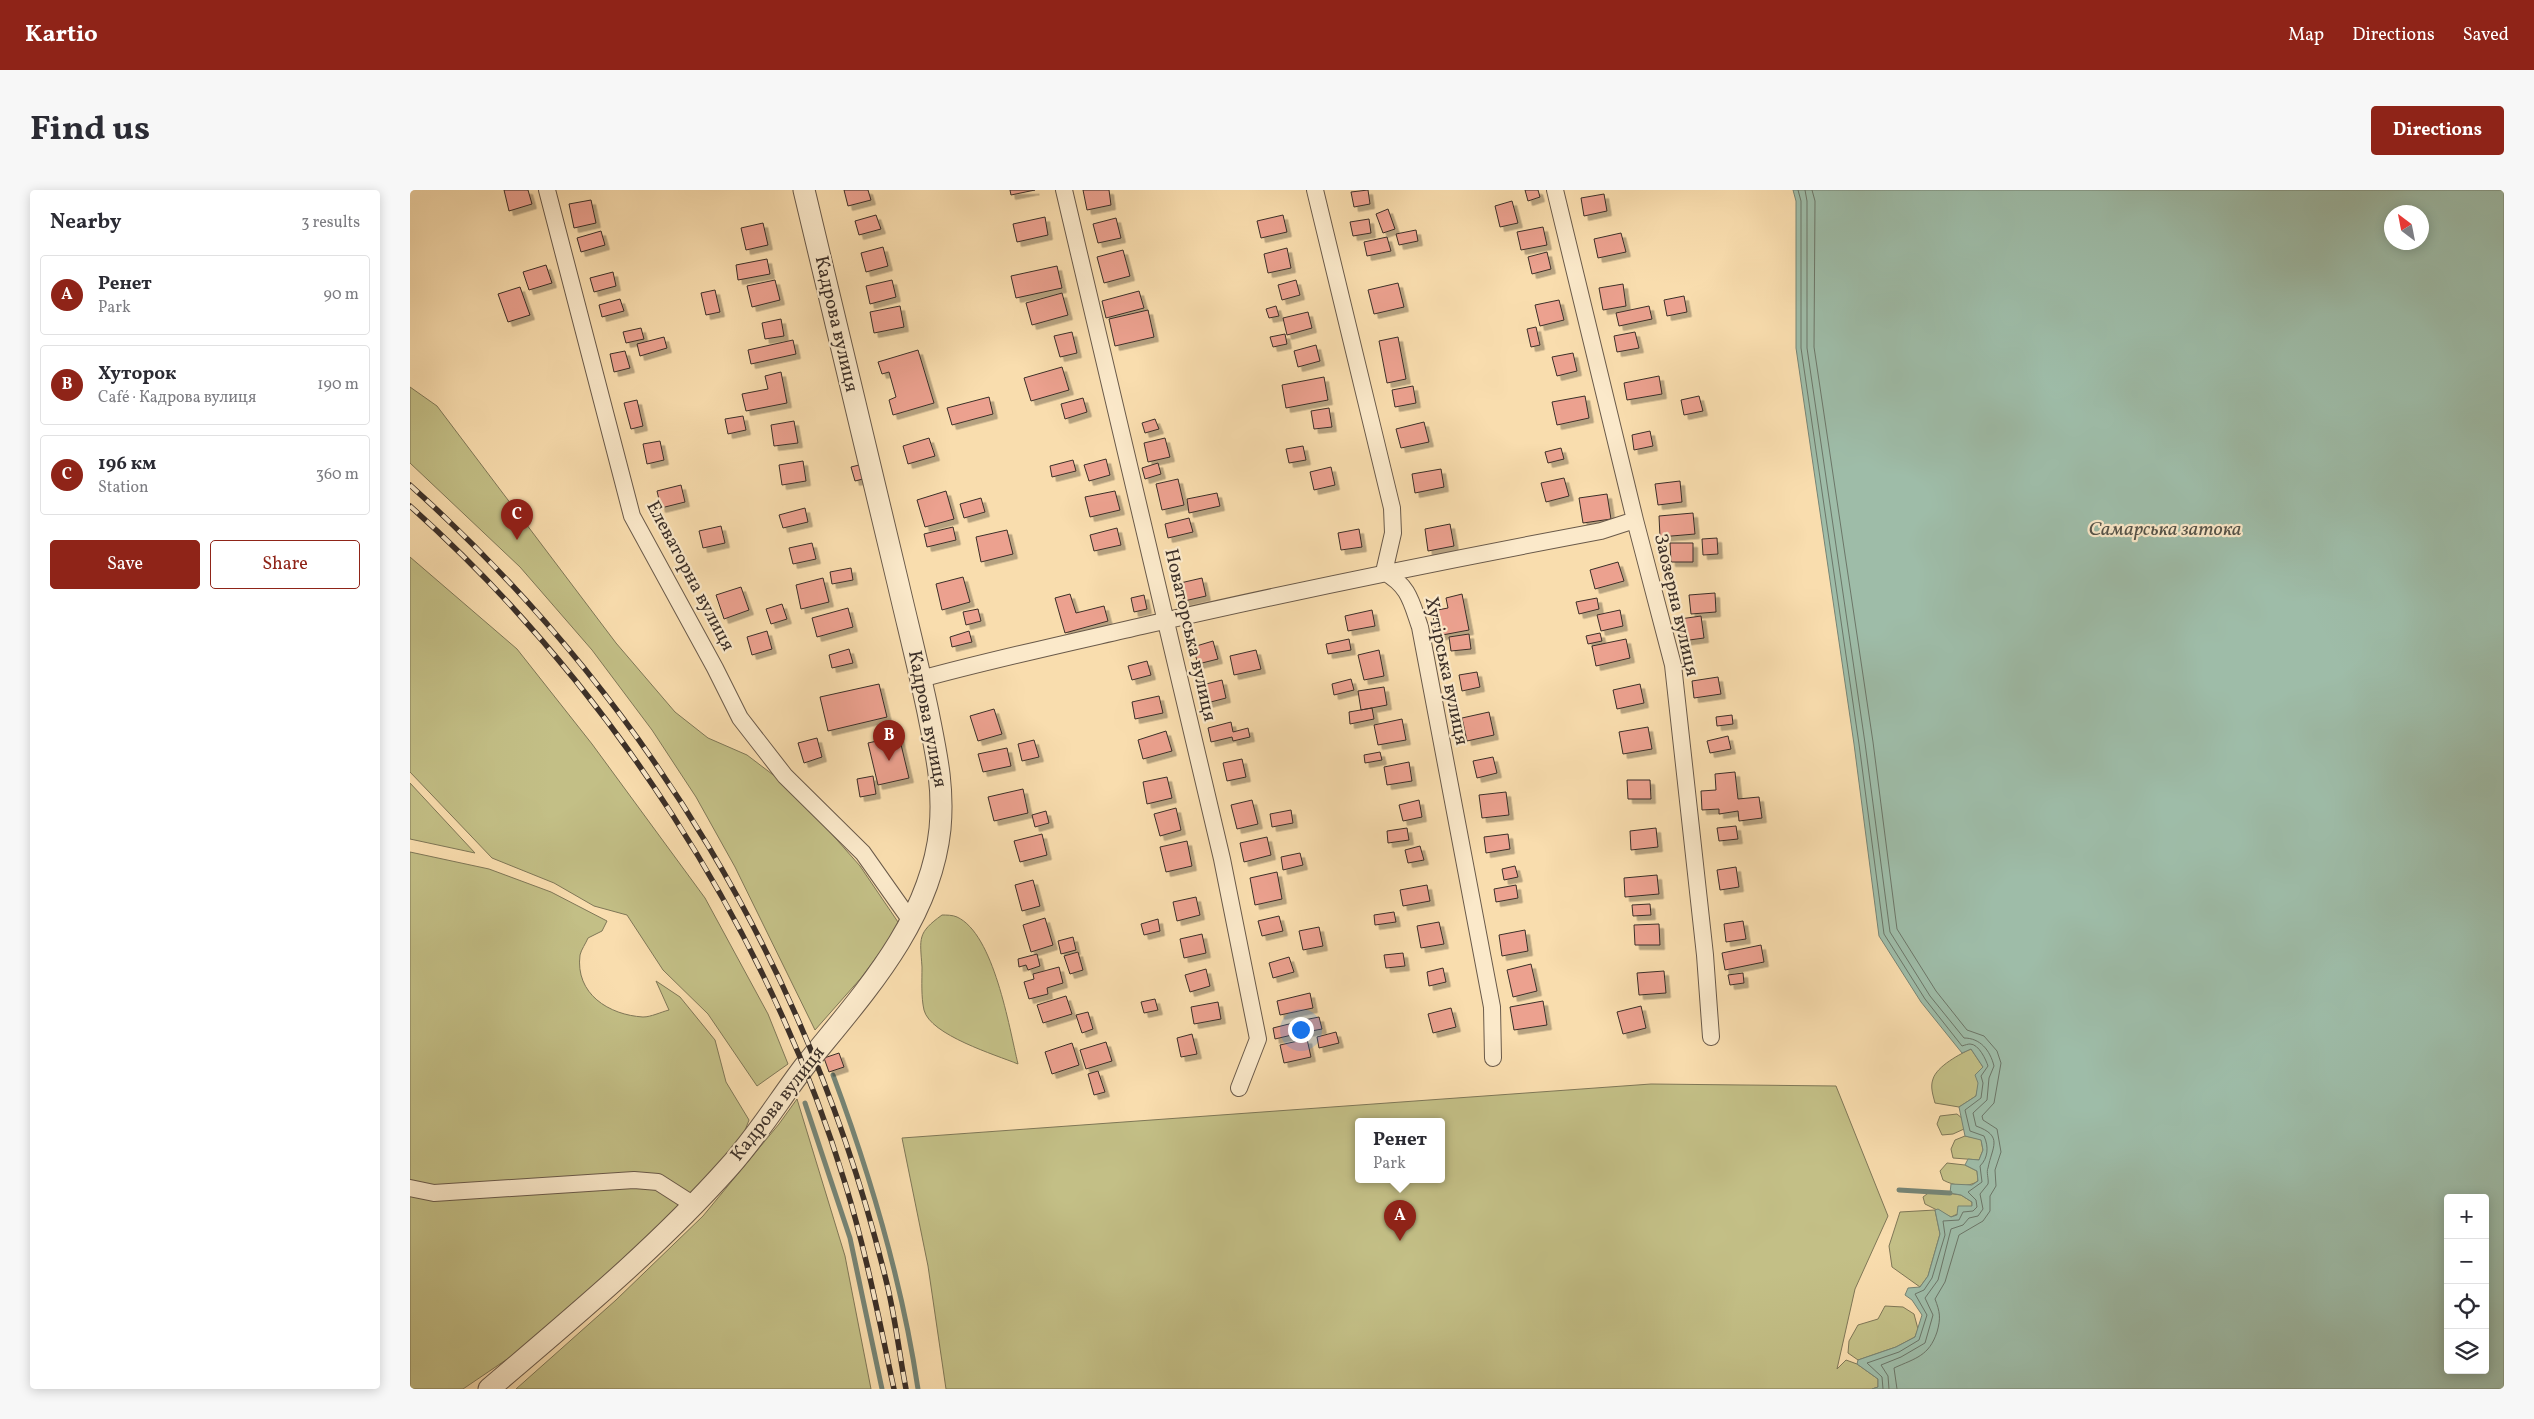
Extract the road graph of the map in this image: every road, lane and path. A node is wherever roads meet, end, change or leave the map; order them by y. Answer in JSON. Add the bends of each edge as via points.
{"nodes":[{"id":1,"x":547,"y":190,"type":"edge"},
{"id":2,"x":804,"y":190,"type":"edge"},
{"id":3,"x":1064,"y":190,"type":"edge"},
{"id":4,"x":1315,"y":190,"type":"edge"},
{"id":5,"x":1555,"y":190,"type":"edge"},
{"id":6,"x":1635,"y":520,"type":"junction"},
{"id":7,"x":1384,"y":572,"type":"junction"},
{"id":8,"x":1166,"y":620,"type":"junction"},
{"id":9,"x":921,"y":679,"type":"junction"},
{"id":10,"x":911,"y":921,"type":"junction"},
{"id":11,"x":1710,"y":1037,"type":"dead end"},
{"id":12,"x":1493,"y":1058,"type":"dead end"},
{"id":13,"x":1239,"y":1088,"type":"dead end"},
{"id":14,"x":410,"y":1188,"type":"edge"},
{"id":15,"x":694,"y":1205,"type":"junction"},
{"id":16,"x":489,"y":1389,"type":"edge"}],
"edges":[{"from":1,"to":10,"type":"street","name":"Елеваторна вулиця","via":[[632,516],[740,718],[785,776],[863,854]]},
{"from":2,"to":9,"type":"street","name":"Кадрова вулиця"},
{"from":3,"to":8,"type":"street","name":"Новаторська вулиця"},
{"from":4,"to":7,"type":"street","via":[[1392,508],[1393,533]]},
{"from":5,"to":6,"type":"street","name":"Заозерна вулиця"},
{"from":6,"to":7,"type":"street","via":[[1601,531]]},
{"from":6,"to":11,"type":"street","name":"Заозерна вулиця","via":[[1673,665]]},
{"from":7,"to":8,"type":"street"},
{"from":7,"to":12,"type":"street","name":"Хутірська вулиця","via":[[1408,591],[1420,627],[1492,1008]]},
{"from":8,"to":9,"type":"street"},
{"from":8,"to":13,"type":"street","name":"Новаторська вулиця","via":[[1222,859],[1258,1039]]},
{"from":9,"to":10,"type":"street","name":"Кадрова вулиця","via":[[941,775],[942,806],[933,859],[924,892]]},
{"from":10,"to":15,"type":"street","name":"Кадрова вулиця","via":[[869,987],[746,1148]]},
{"from":14,"to":15,"type":"street","via":[[434,1194],[634,1180],[658,1182]]},
{"from":15,"to":16,"type":"street","name":"Кадрова вулиця","via":[[618,1280]]}]}
